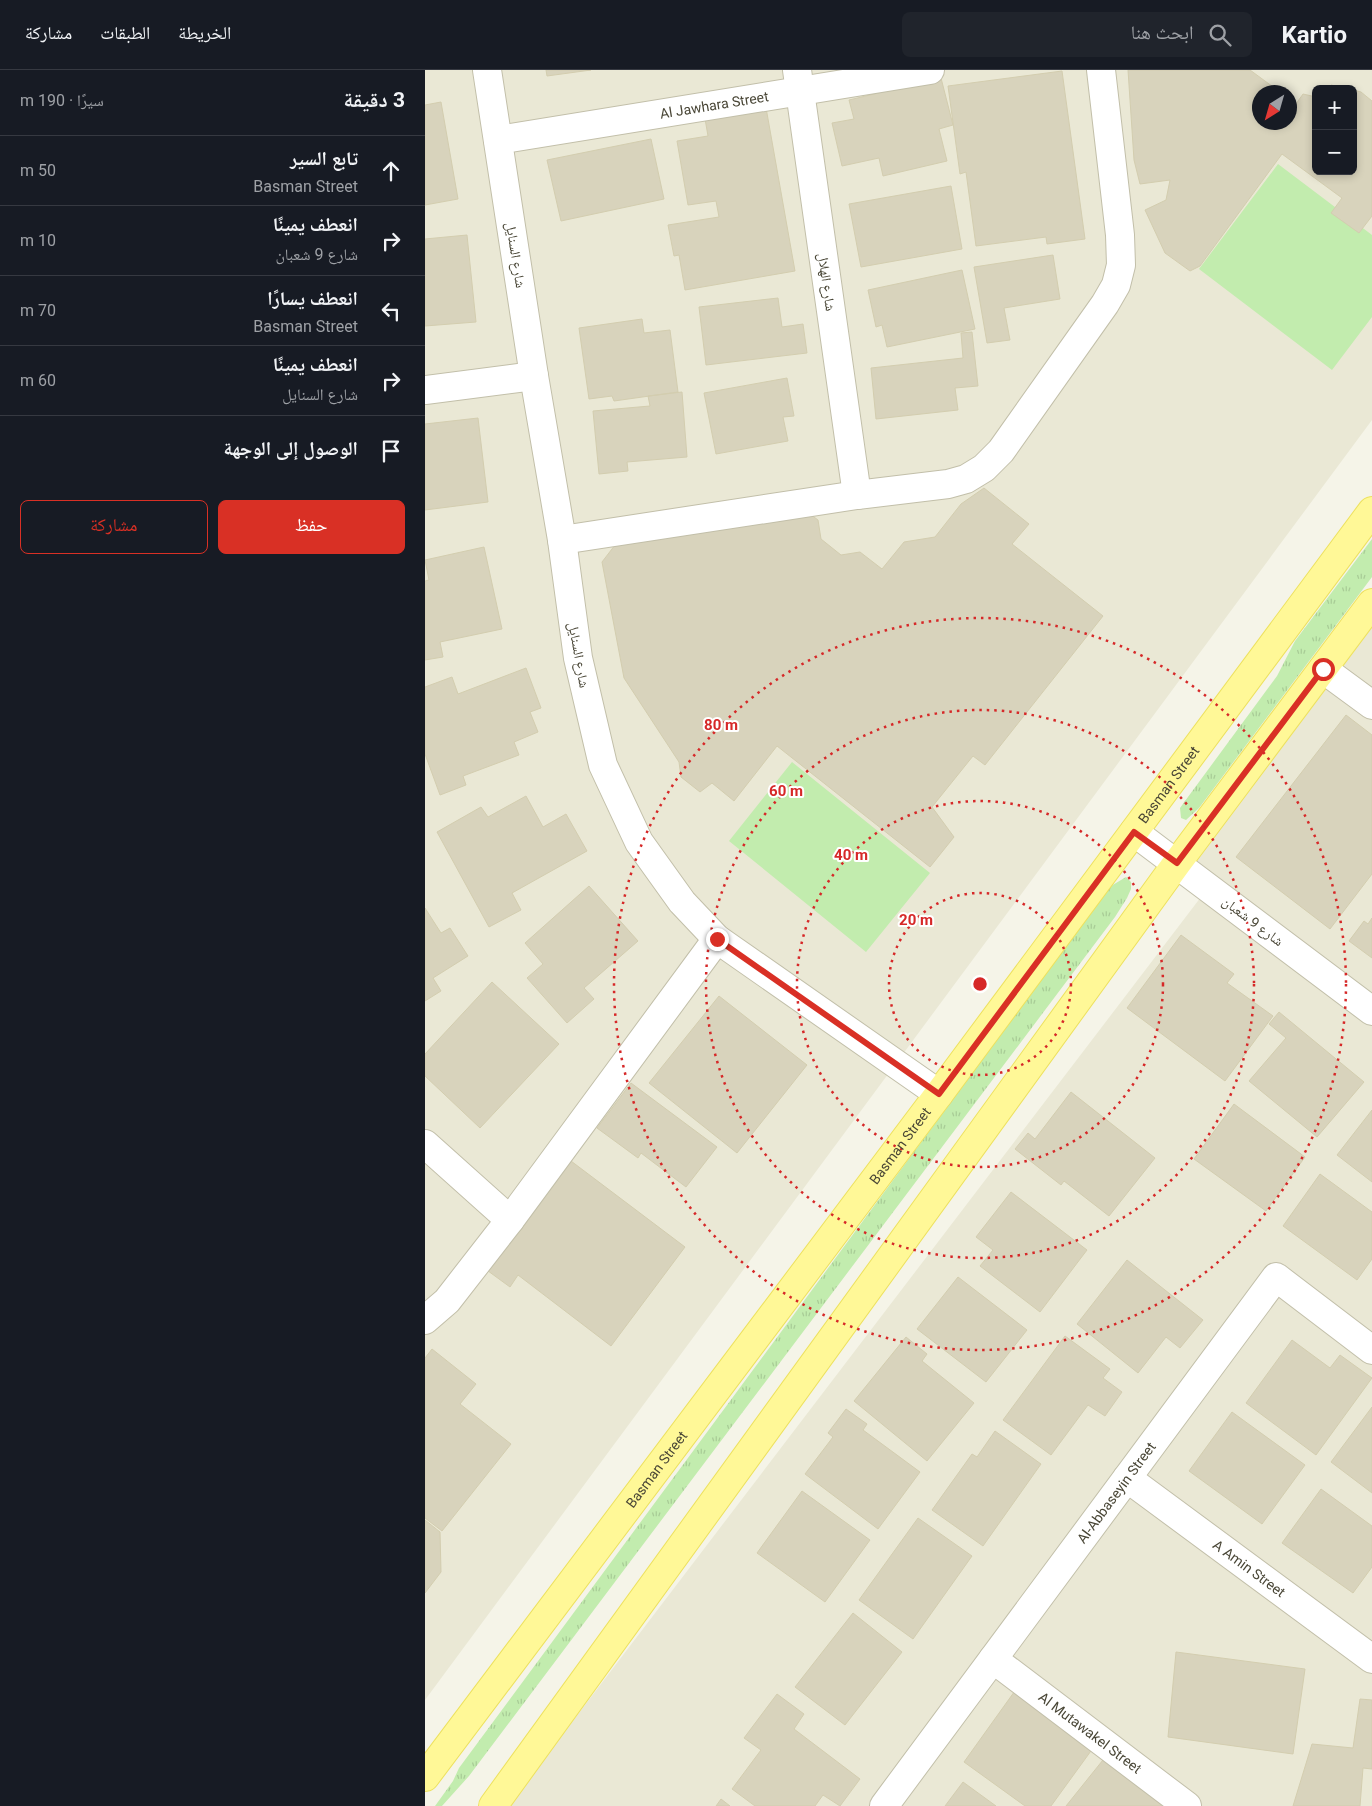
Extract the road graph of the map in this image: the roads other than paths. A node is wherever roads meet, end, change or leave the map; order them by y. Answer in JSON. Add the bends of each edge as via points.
{"nodes":[{"id":1,"x":487,"y":70,"type":"edge"},
{"id":2,"x":930,"y":70,"type":"edge"},
{"id":3,"x":1101,"y":70,"type":"edge"},
{"id":4,"x":798,"y":80,"type":"edge"},
{"id":5,"x":498,"y":140,"type":"junction"},
{"id":6,"x":534,"y":376,"type":"junction"},
{"id":7,"x":425,"y":390,"type":"edge"},
{"id":8,"x":857,"y":495,"type":"junction"},
{"id":9,"x":1372,"y":511,"type":"edge"},
{"id":10,"x":562,"y":540,"type":"junction"},
{"id":11,"x":1372,"y":604,"type":"edge"},
{"id":12,"x":1323,"y":669,"type":"junction"},
{"id":13,"x":1372,"y":705,"type":"edge"},
{"id":14,"x":1134,"y":832,"type":"junction"},
{"id":15,"x":1177,"y":863,"type":"junction"},
{"id":16,"x":717,"y":939,"type":"junction"},
{"id":17,"x":1372,"y":1011,"type":"edge"},
{"id":18,"x":939,"y":1094,"type":"junction"},
{"id":19,"x":425,"y":1144,"type":"edge"},
{"id":20,"x":510,"y":1220,"type":"junction"},
{"id":21,"x":425,"y":1320,"type":"edge"},
{"id":22,"x":1372,"y":1350,"type":"edge"},
{"id":23,"x":1127,"y":1478,"type":"junction"},
{"id":24,"x":993,"y":1659,"type":"junction"},
{"id":25,"x":1372,"y":1659,"type":"edge"},
{"id":26,"x":425,"y":1777,"type":"edge"},
{"id":27,"x":493,"y":1806,"type":"edge"},
{"id":28,"x":884,"y":1806,"type":"edge"},
{"id":29,"x":1187,"y":1806,"type":"edge"}],
"edges":[{"from":1,"to":5,"type":"street","name":"شارع السنايل"},
{"from":2,"to":4,"type":"street","name":"Al Jawhara Street"},
{"from":3,"to":8,"type":"street","via":[[1121,235],[1121,266],[1113,291],[1001,451],[984,468],[966,479],[948,484]]},
{"from":4,"to":5,"type":"street","name":"Al Jawhara Street"},
{"from":4,"to":8,"type":"street","name":"شارع الهلال"},
{"from":5,"to":6,"type":"street","name":"شارع السنايل"},
{"from":6,"to":7,"type":"street"},
{"from":6,"to":10,"type":"street","name":"شارع السنايل"},
{"from":8,"to":10,"type":"street"},
{"from":9,"to":14,"type":"main road","name":"Basman Street"},
{"from":10,"to":16,"type":"street","name":"شارع السنايل","via":[[578,658],[603,765],[639,842],[682,902]]},
{"from":11,"to":12,"type":"main road"},
{"from":12,"to":13,"type":"street"},
{"from":12,"to":15,"type":"main road"},
{"from":14,"to":15,"type":"street","name":"شارع 9 شعبان"},
{"from":14,"to":18,"type":"main road","name":"Basman Street"},
{"from":15,"to":17,"type":"street","name":"شارع 9 شعبان"},
{"from":15,"to":27,"type":"main road"},
{"from":16,"to":18,"type":"street","name":"شارع السنايل"},
{"from":16,"to":20,"type":"street"},
{"from":18,"to":26,"type":"main road","name":"Basman Street"},
{"from":19,"to":20,"type":"street"},
{"from":20,"to":21,"type":"street","via":[[447,1301]]},
{"from":22,"to":23,"type":"street","name":"Al-Abbaseyin Street","via":[[1276,1277]]},
{"from":23,"to":24,"type":"street","name":"Al-Abbaseyin Street"},
{"from":23,"to":25,"type":"street","name":"A Amin Street"},
{"from":24,"to":28,"type":"street","name":"Al-Abbaseyin Street"},
{"from":24,"to":29,"type":"street","name":"Al Mutawakel Street"}]}
